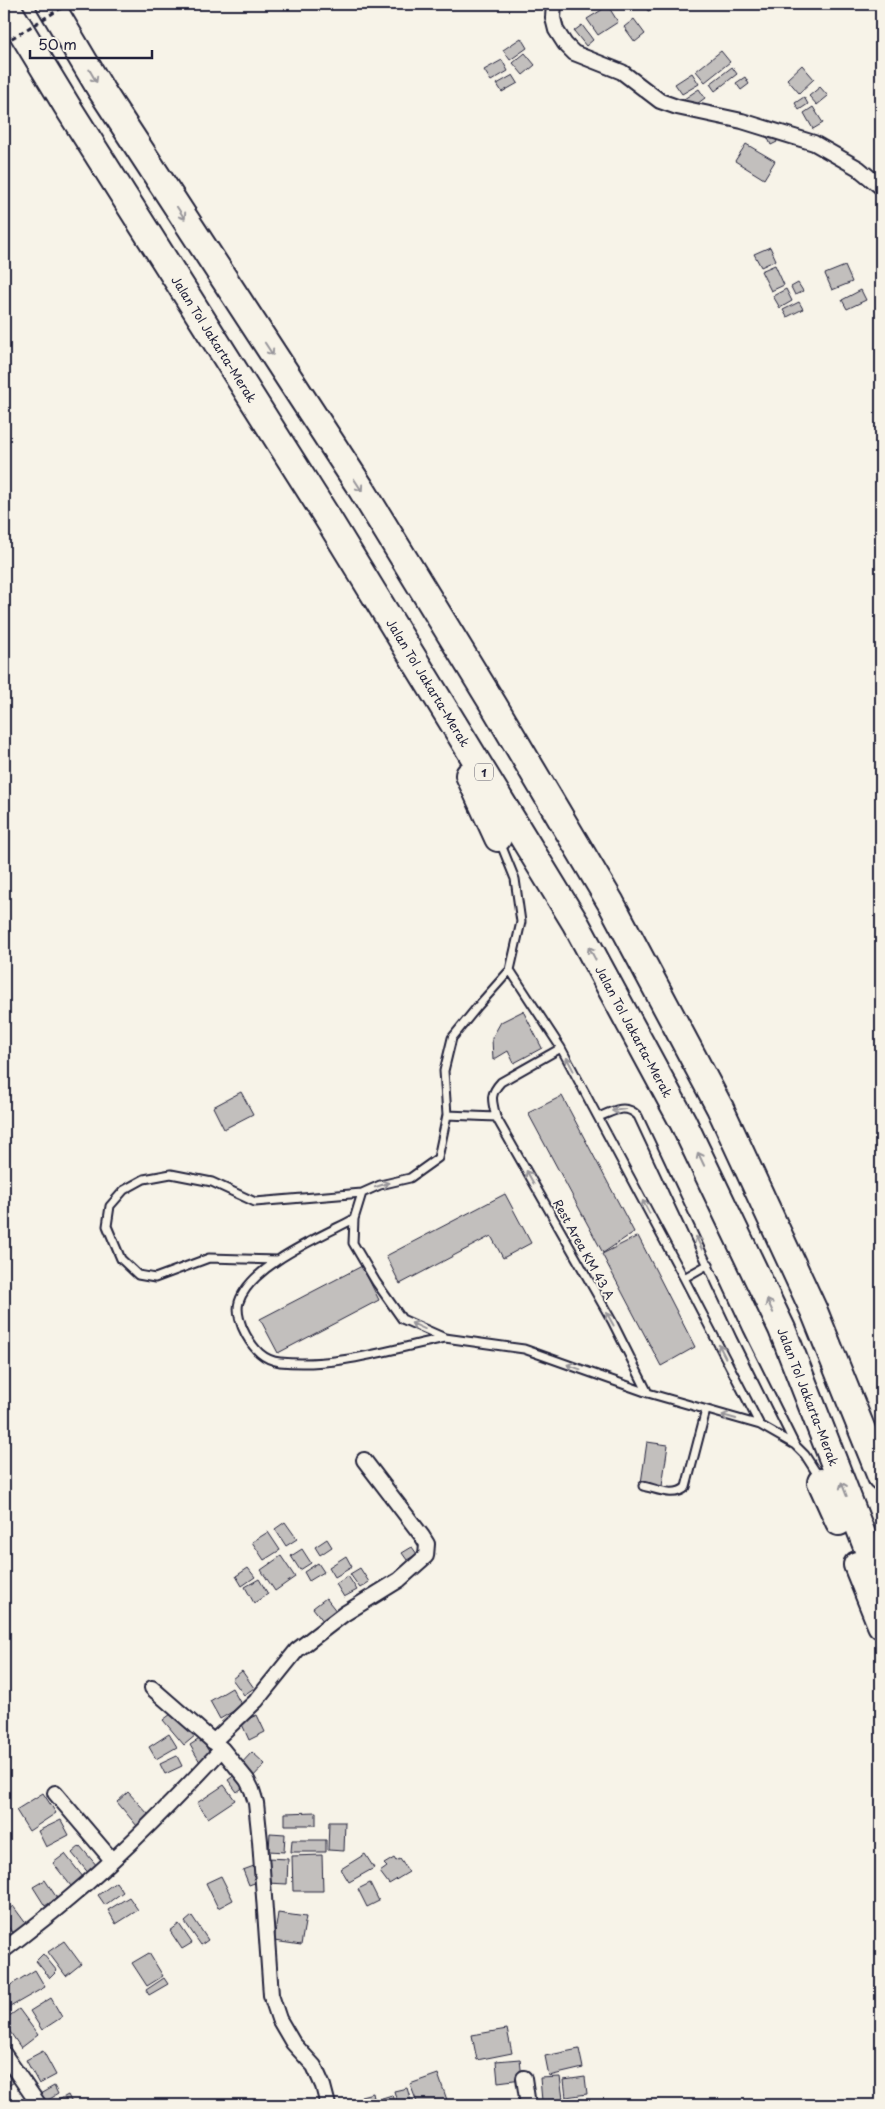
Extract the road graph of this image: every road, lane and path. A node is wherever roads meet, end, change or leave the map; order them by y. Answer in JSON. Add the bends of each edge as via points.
{"nodes":[{"id":1,"x":5,"y":4,"type":"edge"},
{"id":2,"x":50,"y":4,"type":"edge"},
{"id":3,"x":68,"y":4,"type":"edge"},
{"id":4,"x":554,"y":4,"type":"edge"},
{"id":5,"x":4,"y":43,"type":"edge"},
{"id":6,"x":881,"y":187,"type":"edge"},
{"id":7,"x":327,"y":517,"type":"junction"},
{"id":8,"x":498,"y":838,"type":"joint"},
{"id":9,"x":510,"y":970,"type":"junction"},
{"id":10,"x":561,"y":1048,"type":"junction"},
{"id":11,"x":447,"y":1115,"type":"junction"},
{"id":12,"x":496,"y":1117,"type":"junction"},
{"id":13,"x":598,"y":1118,"type":"junction"},
{"id":14,"x":362,"y":1193,"type":"junction"},
{"id":15,"x":354,"y":1219,"type":"junction"},
{"id":16,"x":278,"y":1260,"type":"junction"},
{"id":17,"x":708,"y":1264,"type":"junction"},
{"id":18,"x":684,"y":1278,"type":"junction"},
{"id":19,"x":445,"y":1338,"type":"junction"},
{"id":20,"x":648,"y":1393,"type":"junction"},
{"id":21,"x":706,"y":1410,"type":"junction"},
{"id":22,"x":760,"y":1425,"type":"junction"},
{"id":23,"x":795,"y":1445,"type":"junction"},
{"id":24,"x":364,"y":1460,"type":"dead end"},
{"id":25,"x":881,"y":1477,"type":"edge"},
{"id":26,"x":821,"y":1482,"type":"joint"},
{"id":27,"x":643,"y":1486,"type":"dead end"},
{"id":28,"x":881,"y":1583,"type":"edge"},
{"id":29,"x":881,"y":1625,"type":"edge"},
{"id":30,"x":152,"y":1688,"type":"dead end"},
{"id":31,"x":218,"y":1746,"type":"junction"},
{"id":32,"x":54,"y":1793,"type":"dead end"},
{"id":33,"x":112,"y":1860,"type":"junction"},
{"id":34,"x":4,"y":1950,"type":"edge"},
{"id":35,"x":4,"y":2054,"type":"edge"},
{"id":36,"x":524,"y":2078,"type":"dead end"},
{"id":37,"x":39,"y":2105,"type":"edge"},
{"id":38,"x":328,"y":2105,"type":"edge"},
{"id":39,"x":528,"y":2105,"type":"edge"}],
"edges":[{"from":1,"to":7,"type":"highway","name":"Jalan Tol Jakarta–Merak","number":"1"},
{"from":2,"to":25,"type":"highway","one_way":true,"via":[[101,90],[362,490],[611,903],[724,1117],[814,1311]]},
{"from":3,"to":5,"type":"path","bridge":true},
{"from":4,"to":6,"type":"street","via":[[556,30],[574,53],[622,72],[660,101],[678,108],[751,123],[814,142],[858,168]]},
{"from":7,"to":8,"type":"highway","via":[[472,780]]},
{"from":28,"to":7,"type":"highway","name":"Jalan Tol Jakarta–Merak","number":"1","one_way":true,"via":[[782,1329],[683,1122],[576,924]]},
{"from":8,"to":9,"type":"lane","via":[[515,879],[521,922]]},
{"from":9,"to":10,"type":"lane"},
{"from":9,"to":11,"type":"lane","via":[[452,1038],[444,1071]]},
{"from":10,"to":12,"type":"lane","name":"Rest Area KM 43 A","via":[[501,1082],[493,1090]]},
{"from":13,"to":10,"type":"lane","one_way":true},
{"from":11,"to":12,"type":"lane"},
{"from":14,"to":11,"type":"lane","one_way":true,"via":[[410,1178],[438,1158]]},
{"from":20,"to":12,"type":"lane","name":"Rest Area KM 43 A","one_way":true,"via":[[612,1321]]},
{"from":17,"to":13,"type":"lane","one_way":true,"via":[[638,1116],[630,1109],[616,1109]]},
{"from":18,"to":13,"type":"lane","one_way":true},
{"from":14,"to":15,"type":"lane"},
{"from":14,"to":16,"type":"lane","via":[[255,1202],[212,1182],[171,1174],[144,1180],[124,1190],[110,1206],[107,1226],[121,1259],[138,1275],[155,1278],[209,1258]]},
{"from":15,"to":16,"type":"lane"},
{"from":19,"to":15,"type":"lane","one_way":true,"via":[[402,1319],[353,1243]]},
{"from":16,"to":19,"type":"lane","via":[[252,1281],[239,1301],[238,1310],[245,1334],[262,1357],[279,1362],[328,1363]]},
{"from":17,"to":18,"type":"lane"},
{"from":17,"to":23,"type":"lane"},
{"from":22,"to":18,"type":"lane","one_way":true},
{"from":20,"to":19,"type":"lane","one_way":true,"via":[[524,1349]]},
{"from":20,"to":21,"type":"lane"},
{"from":22,"to":21,"type":"lane","one_way":true},
{"from":21,"to":27,"type":"lane","via":[[686,1488],[675,1493]]},
{"from":22,"to":23,"type":"lane"},
{"from":23,"to":26,"type":"lane"},
{"from":24,"to":31,"type":"street","via":[[422,1536],[427,1544],[426,1556],[399,1580],[344,1614],[296,1650]]},
{"from":26,"to":29,"type":"highway"},
{"from":30,"to":31,"type":"street"},
{"from":31,"to":33,"type":"street","via":[[185,1789]]},
{"from":31,"to":38,"type":"street","via":[[247,1780],[256,1803],[271,1995],[288,2035],[314,2066],[324,2086]]},
{"from":32,"to":33,"type":"street"},
{"from":33,"to":34,"type":"street","via":[[73,1896]]},
{"from":35,"to":37,"type":"street"},
{"from":36,"to":39,"type":"street"}]}
